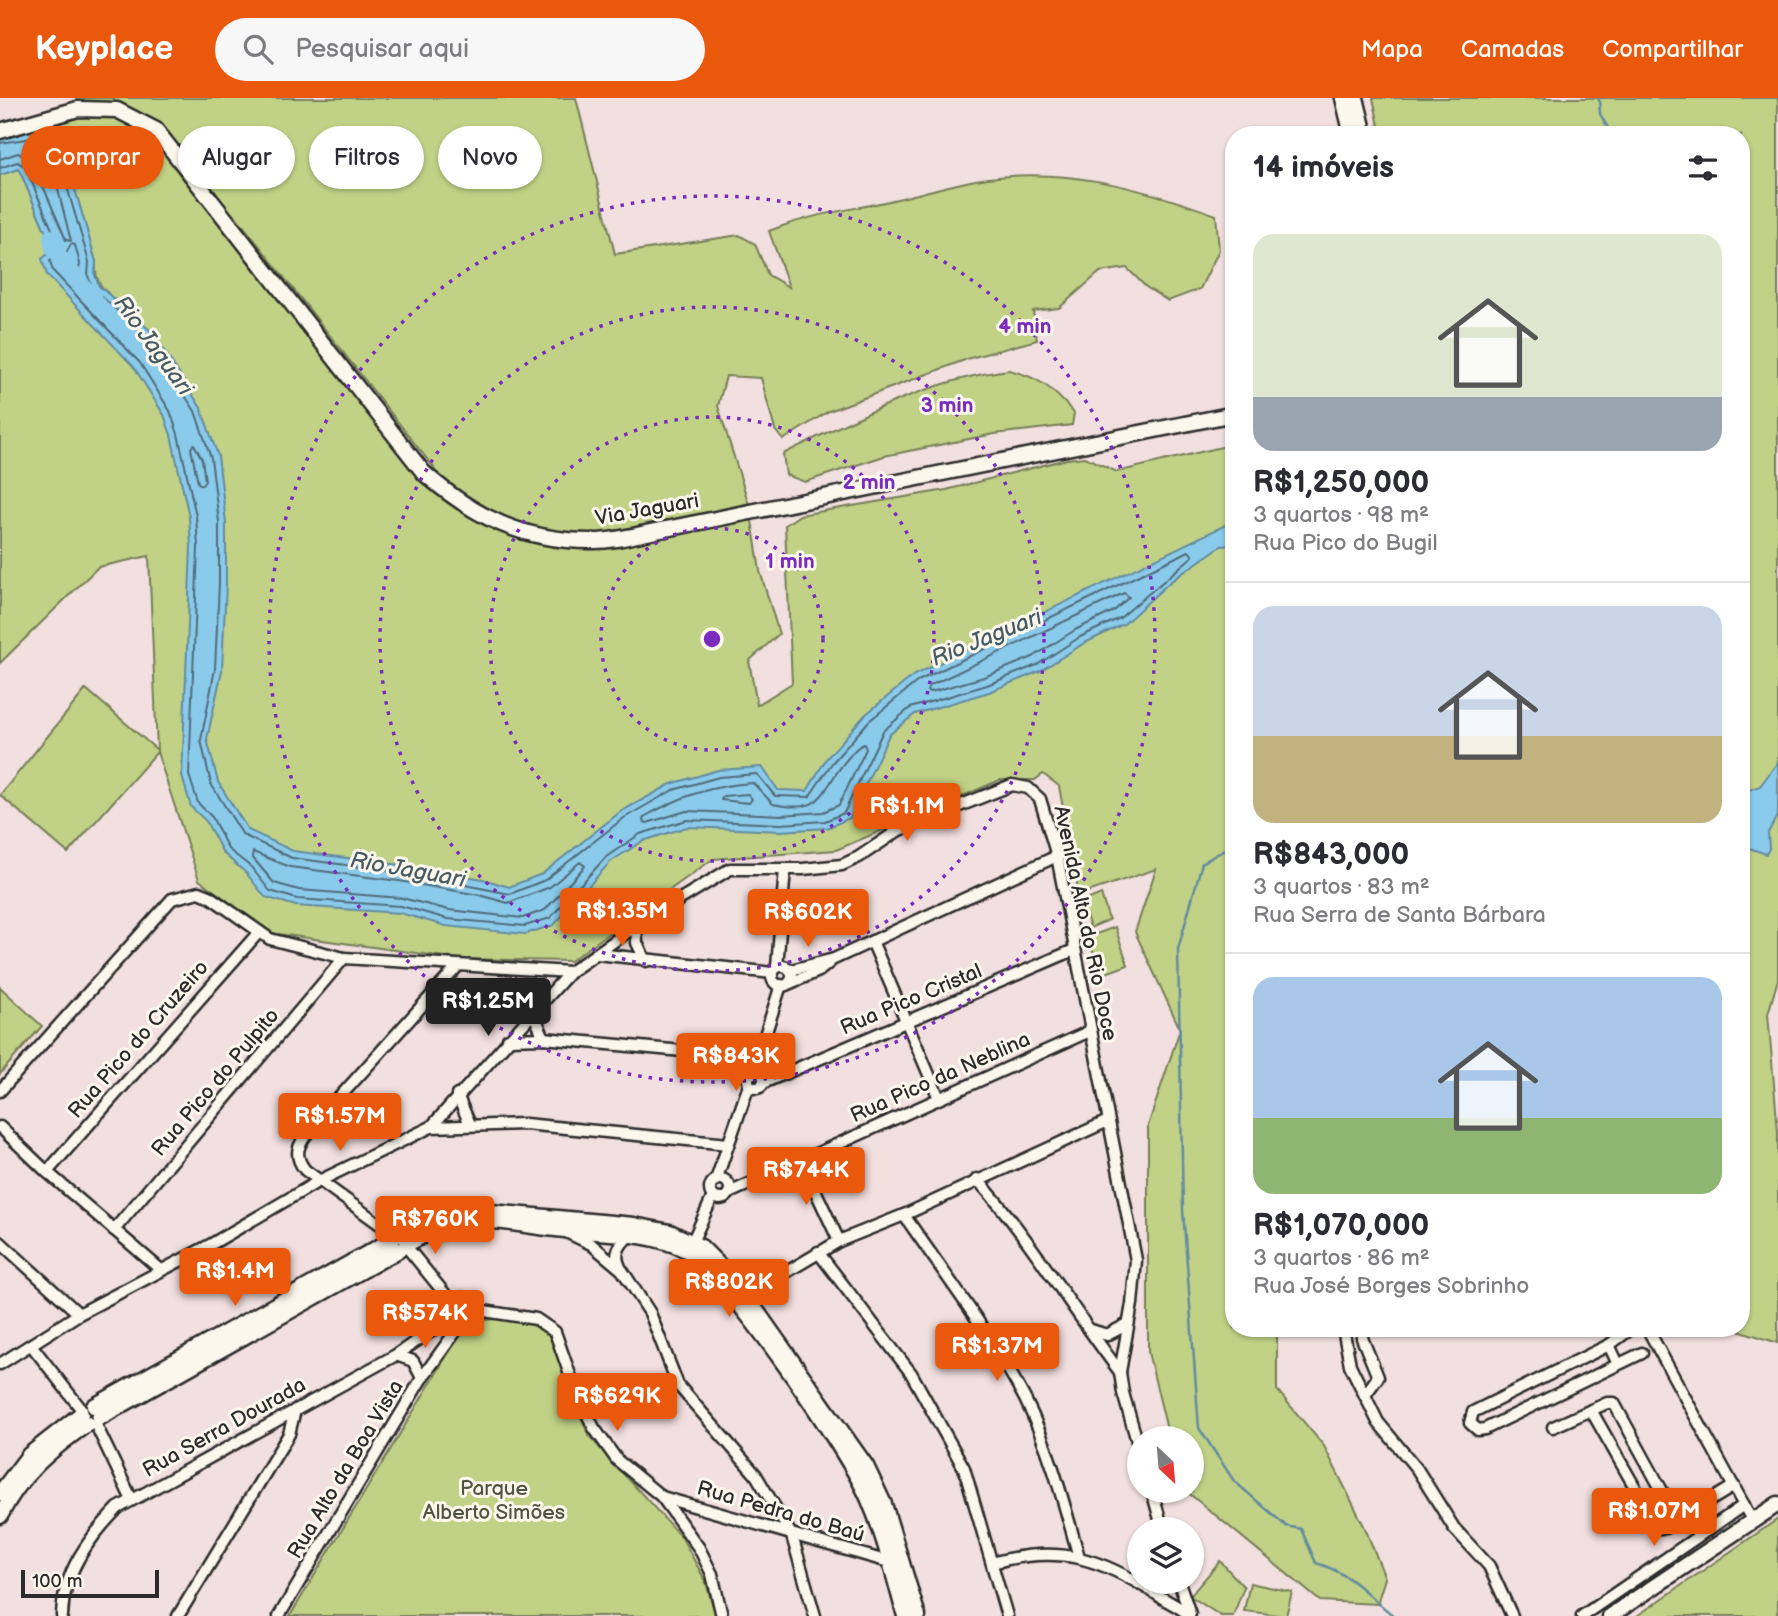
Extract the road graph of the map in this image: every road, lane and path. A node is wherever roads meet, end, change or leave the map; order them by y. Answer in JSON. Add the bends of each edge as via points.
{"nodes":[{"id":1,"x":1343,"y":98,"type":"edge"},
{"id":2,"x":1356,"y":98,"type":"edge"},
{"id":3,"x":1350,"y":126,"type":"edge"},
{"id":4,"x":1363,"y":126,"type":"edge"},
{"id":5,"x":0,"y":131,"type":"edge"},
{"id":6,"x":1225,"y":416,"type":"edge"},
{"id":7,"x":1058,"y":856,"type":"junction"},
{"id":8,"x":785,"y":869,"type":"junction"},
{"id":9,"x":636,"y":926,"type":"junction"},
{"id":10,"x":259,"y":932,"type":"junction"},
{"id":11,"x":872,"y":942,"type":"junction"},
{"id":12,"x":1074,"y":950,"type":"junction"},
{"id":13,"x":597,"y":954,"type":"junction"},
{"id":14,"x":344,"y":958,"type":"junction"},
{"id":15,"x":834,"y":959,"type":"junction"},
{"id":16,"x":646,"y":961,"type":"junction"},
{"id":17,"x":458,"y":966,"type":"junction"},
{"id":18,"x":775,"y":970,"type":"junction"},
{"id":19,"x":791,"y":970,"type":"junction"},
{"id":20,"x":570,"y":972,"type":"junction"},
{"id":21,"x":784,"y":985,"type":"junction"},
{"id":22,"x":533,"y":1012,"type":"junction"},
{"id":23,"x":905,"y":1022,"type":"junction"},
{"id":24,"x":1090,"y":1031,"type":"junction"},
{"id":25,"x":544,"y":1038,"type":"junction"},
{"id":26,"x":508,"y":1039,"type":"junction"},
{"id":27,"x":757,"y":1058,"type":"junction"},
{"id":28,"x":753,"y":1073,"type":"junction"},
{"id":29,"x":763,"y":1083,"type":"junction"},
{"id":30,"x":749,"y":1085,"type":"junction"},
{"id":31,"x":0,"y":1091,"type":"edge"},
{"id":32,"x":457,"y":1095,"type":"junction"},
{"id":33,"x":939,"y":1098,"type":"junction"},
{"id":34,"x":1108,"y":1121,"type":"junction"},
{"id":35,"x":470,"y":1124,"type":"junction"},
{"id":36,"x":0,"y":1127,"type":"edge"},
{"id":37,"x":430,"y":1127,"type":"junction"},
{"id":38,"x":727,"y":1144,"type":"junction"},
{"id":39,"x":802,"y":1160,"type":"junction"},
{"id":40,"x":47,"y":1172,"type":"junction"},
{"id":41,"x":977,"y":1179,"type":"junction"},
{"id":42,"x":716,"y":1180,"type":"junction"},
{"id":43,"x":319,"y":1181,"type":"junction"},
{"id":44,"x":721,"y":1196,"type":"junction"},
{"id":45,"x":904,"y":1215,"type":"junction"},
{"id":46,"x":114,"y":1230,"type":"junction"},
{"id":47,"x":562,"y":1230,"type":"junction"},
{"id":48,"x":630,"y":1235,"type":"junction"},
{"id":49,"x":839,"y":1241,"type":"junction"},
{"id":50,"x":0,"y":1242,"type":"edge"},
{"id":51,"x":400,"y":1242,"type":"junction"},
{"id":52,"x":691,"y":1246,"type":"junction"},
{"id":53,"x":818,"y":1252,"type":"junction"},
{"id":54,"x":161,"y":1270,"type":"junction"},
{"id":55,"x":622,"y":1270,"type":"junction"},
{"id":56,"x":440,"y":1286,"type":"junction"},
{"id":57,"x":741,"y":1298,"type":"junction"},
{"id":58,"x":461,"y":1312,"type":"junction"},
{"id":59,"x":79,"y":1314,"type":"junction"},
{"id":60,"x":1128,"y":1324,"type":"junction"},
{"id":61,"x":1087,"y":1328,"type":"junction"},
{"id":62,"x":1347,"y":1337,"type":"edge"},
{"id":63,"x":1362,"y":1337,"type":"edge"},
{"id":64,"x":1620,"y":1337,"type":"edge"},
{"id":65,"x":1652,"y":1337,"type":"edge"},
{"id":66,"x":1609,"y":1345,"type":"junction"},
{"id":67,"x":32,"y":1346,"type":"junction"},
{"id":68,"x":1642,"y":1353,"type":"dead end"},
{"id":69,"x":396,"y":1354,"type":"junction"},
{"id":70,"x":0,"y":1364,"type":"edge"},
{"id":71,"x":1618,"y":1364,"type":"junction"},
{"id":72,"x":1121,"y":1372,"type":"junction"},
{"id":73,"x":422,"y":1378,"type":"junction"},
{"id":74,"x":1365,"y":1395,"type":"junction"},
{"id":75,"x":295,"y":1410,"type":"junction"},
{"id":76,"x":1591,"y":1410,"type":"junction"},
{"id":77,"x":90,"y":1416,"type":"junction"},
{"id":78,"x":1133,"y":1426,"type":"edge"},
{"id":79,"x":1553,"y":1427,"type":"dead end"},
{"id":80,"x":1734,"y":1486,"type":"junction"},
{"id":81,"x":0,"y":1493,"type":"edge"},
{"id":82,"x":662,"y":1497,"type":"junction"},
{"id":83,"x":132,"y":1500,"type":"junction"},
{"id":84,"x":1778,"y":1504,"type":"edge"},
{"id":85,"x":1744,"y":1505,"type":"junction"},
{"id":86,"x":0,"y":1516,"type":"edge"},
{"id":87,"x":1678,"y":1520,"type":"junction"},
{"id":88,"x":1752,"y":1520,"type":"junction"},
{"id":89,"x":792,"y":1536,"type":"junction"},
{"id":90,"x":1080,"y":1557,"type":"junction"},
{"id":91,"x":889,"y":1562,"type":"junction"},
{"id":92,"x":992,"y":1563,"type":"junction"},
{"id":93,"x":1127,"y":1577,"type":"edge"},
{"id":94,"x":1157,"y":1594,"type":"edge"},
{"id":95,"x":1183,"y":1594,"type":"edge"},
{"id":96,"x":1191,"y":1615,"type":"edge"},
{"id":97,"x":62,"y":1616,"type":"edge"},
{"id":98,"x":178,"y":1616,"type":"edge"},
{"id":99,"x":279,"y":1616,"type":"edge"},
{"id":100,"x":722,"y":1616,"type":"edge"},
{"id":101,"x":814,"y":1616,"type":"edge"},
{"id":102,"x":905,"y":1616,"type":"edge"},
{"id":103,"x":918,"y":1616,"type":"edge"},
{"id":104,"x":1007,"y":1616,"type":"edge"},
{"id":105,"x":1512,"y":1616,"type":"edge"},
{"id":106,"x":1581,"y":1616,"type":"edge"},
{"id":107,"x":1610,"y":1616,"type":"edge"}],
"edges":[{"from":1,"to":3,"type":"street"},
{"from":2,"to":4,"type":"street"},
{"from":5,"to":6,"type":"street","name":"Via Jaguari","via":[[78,109],[117,110],[156,130],[425,473],[470,509],[499,525],[532,535],[592,541],[666,530]]},
{"from":7,"to":8,"type":"street","name":"Avenida Alto do Rio Doce","via":[[1040,799],[1028,788],[1012,785],[899,830],[842,865]]},
{"from":7,"to":11,"type":"street"},
{"from":7,"to":12,"type":"street","name":"Avenida Alto do Rio Doce"},
{"from":8,"to":9,"type":"street","name":"Avenida Alto do Rio Doce","via":[[730,869]]},
{"from":8,"to":18,"type":"street"},
{"from":9,"to":13,"type":"street","name":"Avenida Alto do Rio Doce"},
{"from":9,"to":16,"type":"street","via":[[637,943]]},
{"from":10,"to":14,"type":"street","via":[[284,945]]},
{"from":10,"to":31,"type":"street","via":[[209,896],[189,893],[172,899]]},
{"from":10,"to":40,"type":"street","name":"Rua Pico do Cruzeiro"},
{"from":11,"to":15,"type":"street"},
{"from":11,"to":23,"type":"street"},
{"from":12,"to":23,"type":"street","name":"Rua Pico Cristal"},
{"from":12,"to":24,"type":"street","name":"Avenida Alto do Rio Doce"},
{"from":13,"to":16,"type":"street"},
{"from":13,"to":20,"type":"street","name":"Avenida Alto do Rio Doce"},
{"from":14,"to":17,"type":"street"},
{"from":14,"to":46,"type":"street","name":"Rua Pico do Pulpito"},
{"from":15,"to":19,"type":"street"},
{"from":15,"to":21,"type":"street","via":[[819,971]]},
{"from":16,"to":18,"type":"street"},
{"from":17,"to":20,"type":"street"},
{"from":17,"to":43,"type":"street","via":[[300,1142],[298,1161]]},
{"from":18,"to":19,"type":"street","via":[[782,966]]},
{"from":18,"to":21,"type":"street","via":[[774,981]]},
{"from":19,"to":21,"type":"street"},
{"from":20,"to":22,"type":"street","name":"Avenida Alto do Rio Doce"},
{"from":21,"to":27,"type":"street"},
{"from":22,"to":25,"type":"street"},
{"from":22,"to":26,"type":"street","name":"Avenida Alto do Rio Doce"},
{"from":23,"to":29,"type":"street","name":"Rua Pico Cristal"},
{"from":23,"to":33,"type":"street"},
{"from":24,"to":33,"type":"street","name":"Rua Pico da Neblina"},
{"from":24,"to":34,"type":"street","name":"Avenida Alto do Rio Doce"},
{"from":25,"to":26,"type":"street"},
{"from":25,"to":27,"type":"street"},
{"from":26,"to":32,"type":"street","name":"Avenida Alto do Rio Doce"},
{"from":27,"to":28,"type":"street"},
{"from":28,"to":29,"type":"street","via":[[762,1076]]},
{"from":28,"to":30,"type":"street"},
{"from":29,"to":30,"type":"street","via":[[757,1088]]},
{"from":30,"to":38,"type":"street"},
{"from":32,"to":35,"type":"street"},
{"from":32,"to":37,"type":"street","name":"Avenida Alto do Rio Doce"},
{"from":33,"to":39,"type":"street","name":"Rua Pico da Neblina"},
{"from":34,"to":41,"type":"street"},
{"from":34,"to":60,"type":"street","name":"Avenida Alto do Rio Doce","via":[[1136,1260]]},
{"from":35,"to":37,"type":"street"},
{"from":35,"to":38,"type":"street","via":[[525,1124]]},
{"from":36,"to":40,"type":"street"},
{"from":37,"to":43,"type":"street"},
{"from":38,"to":42,"type":"street"},
{"from":39,"to":44,"type":"street","name":"Rua Pico da Neblina"},
{"from":39,"to":49,"type":"street"},
{"from":40,"to":46,"type":"street"},
{"from":41,"to":45,"type":"street"},
{"from":41,"to":61,"type":"street","via":[[1042,1260]]},
{"from":42,"to":44,"type":"street","via":[[710,1187]]},
{"from":42,"to":44,"type":"street","via":[[728,1184]]},
{"from":43,"to":51,"type":"street"},
{"from":43,"to":54,"type":"street"},
{"from":44,"to":52,"type":"street"},
{"from":45,"to":49,"type":"street"},
{"from":45,"to":90,"type":"street","via":[[992,1343],[1025,1401],[1050,1460]]},
{"from":46,"to":54,"type":"street"},
{"from":47,"to":48,"type":"street"},
{"from":47,"to":51,"type":"street","via":[[451,1223]]},
{"from":47,"to":55,"type":"street","via":[[591,1244]]},
{"from":48,"to":52,"type":"street"},
{"from":48,"to":55,"type":"street","via":[[618,1249],[616,1258]]},
{"from":49,"to":53,"type":"street"},
{"from":50,"to":59,"type":"street"},
{"from":51,"to":52,"type":"street","via":[[449,1213],[480,1211],[634,1225],[670,1232]]},
{"from":51,"to":56,"type":"street"},
{"from":51,"to":77,"type":"street"},
{"from":52,"to":57,"type":"street","via":[[717,1261]]},
{"from":53,"to":57,"type":"street"},
{"from":53,"to":92,"type":"street","via":[[911,1373],[953,1448],[964,1468]]},
{"from":54,"to":59,"type":"street"},
{"from":55,"to":89,"type":"street","via":[[650,1313],[678,1385],[756,1475]]},
{"from":56,"to":58,"type":"street"},
{"from":56,"to":58,"type":"street","via":[[470,1303]]},
{"from":57,"to":91,"type":"street","via":[[852,1465],[869,1499]]},
{"from":57,"to":103,"type":"street","via":[[866,1466],[884,1504]]},
{"from":58,"to":69,"type":"street","name":"Rua Serra Dourada"},
{"from":58,"to":73,"type":"street","name":"Rua Alto da Boa Vista","via":[[446,1345]]},
{"from":58,"to":82,"type":"street","via":[[536,1319],[555,1332],[594,1429],[617,1460]]},
{"from":59,"to":67,"type":"street"},
{"from":60,"to":61,"type":"street","via":[[1107,1335]]},
{"from":60,"to":72,"type":"street","name":"Avenida Alto do Rio Doce"},
{"from":61,"to":72,"type":"street"},
{"from":62,"to":74,"type":"street","via":[[1350,1365]]},
{"from":63,"to":74,"type":"street","via":[[1378,1377]]},
{"from":64,"to":66,"type":"street"},
{"from":65,"to":80,"type":"street"},
{"from":66,"to":71,"type":"street"},
{"from":66,"to":71,"type":"street","via":[[1473,1412],[1469,1423],[1485,1429]]},
{"from":67,"to":70,"type":"street"},
{"from":67,"to":77,"type":"street"},
{"from":68,"to":71,"type":"street"},
{"from":69,"to":73,"type":"street","via":[[413,1361]]},
{"from":69,"to":75,"type":"street","name":"Rua Serra Dourada"},
{"from":72,"to":78,"type":"street","name":"Avenida Alto do Rio Doce"},
{"from":73,"to":99,"type":"street","name":"Rua Alto da Boa Vista"},
{"from":74,"to":105,"type":"street","via":[[1378,1422],[1417,1469],[1454,1528],[1489,1566]]},
{"from":75,"to":83,"type":"street","name":"Rua Serra Dourada"},
{"from":75,"to":98,"type":"street","via":[[289,1434]]},
{"from":76,"to":79,"type":"street"},
{"from":76,"to":87,"type":"street","via":[[1658,1528]]},
{"from":76,"to":87,"type":"street","via":[[1610,1402],[1618,1406]]},
{"from":77,"to":81,"type":"street","via":[[29,1455]]},
{"from":77,"to":83,"type":"street"},
{"from":77,"to":86,"type":"street","via":[[36,1462]]},
{"from":80,"to":85,"type":"street"},
{"from":80,"to":87,"type":"street"},
{"from":82,"to":89,"type":"street","name":"Rua Pedra do Baú"},
{"from":82,"to":100,"type":"street","via":[[707,1566]]},
{"from":83,"to":97,"type":"street","name":"Rua Serra Dourada","via":[[88,1539],[69,1581]]},
{"from":84,"to":88,"type":"street"},
{"from":85,"to":88,"type":"street"},
{"from":85,"to":106,"type":"street"},
{"from":88,"to":107,"type":"street"},
{"from":89,"to":91,"type":"street","name":"Rua Pedra do Baú"},
{"from":89,"to":101,"type":"street"},
{"from":90,"to":92,"type":"street","via":[[1060,1553]]},
{"from":90,"to":93,"type":"street"},
{"from":91,"to":102,"type":"street"},
{"from":92,"to":104,"type":"street"},
{"from":94,"to":96,"type":"street"},
{"from":95,"to":96,"type":"street"}]}
